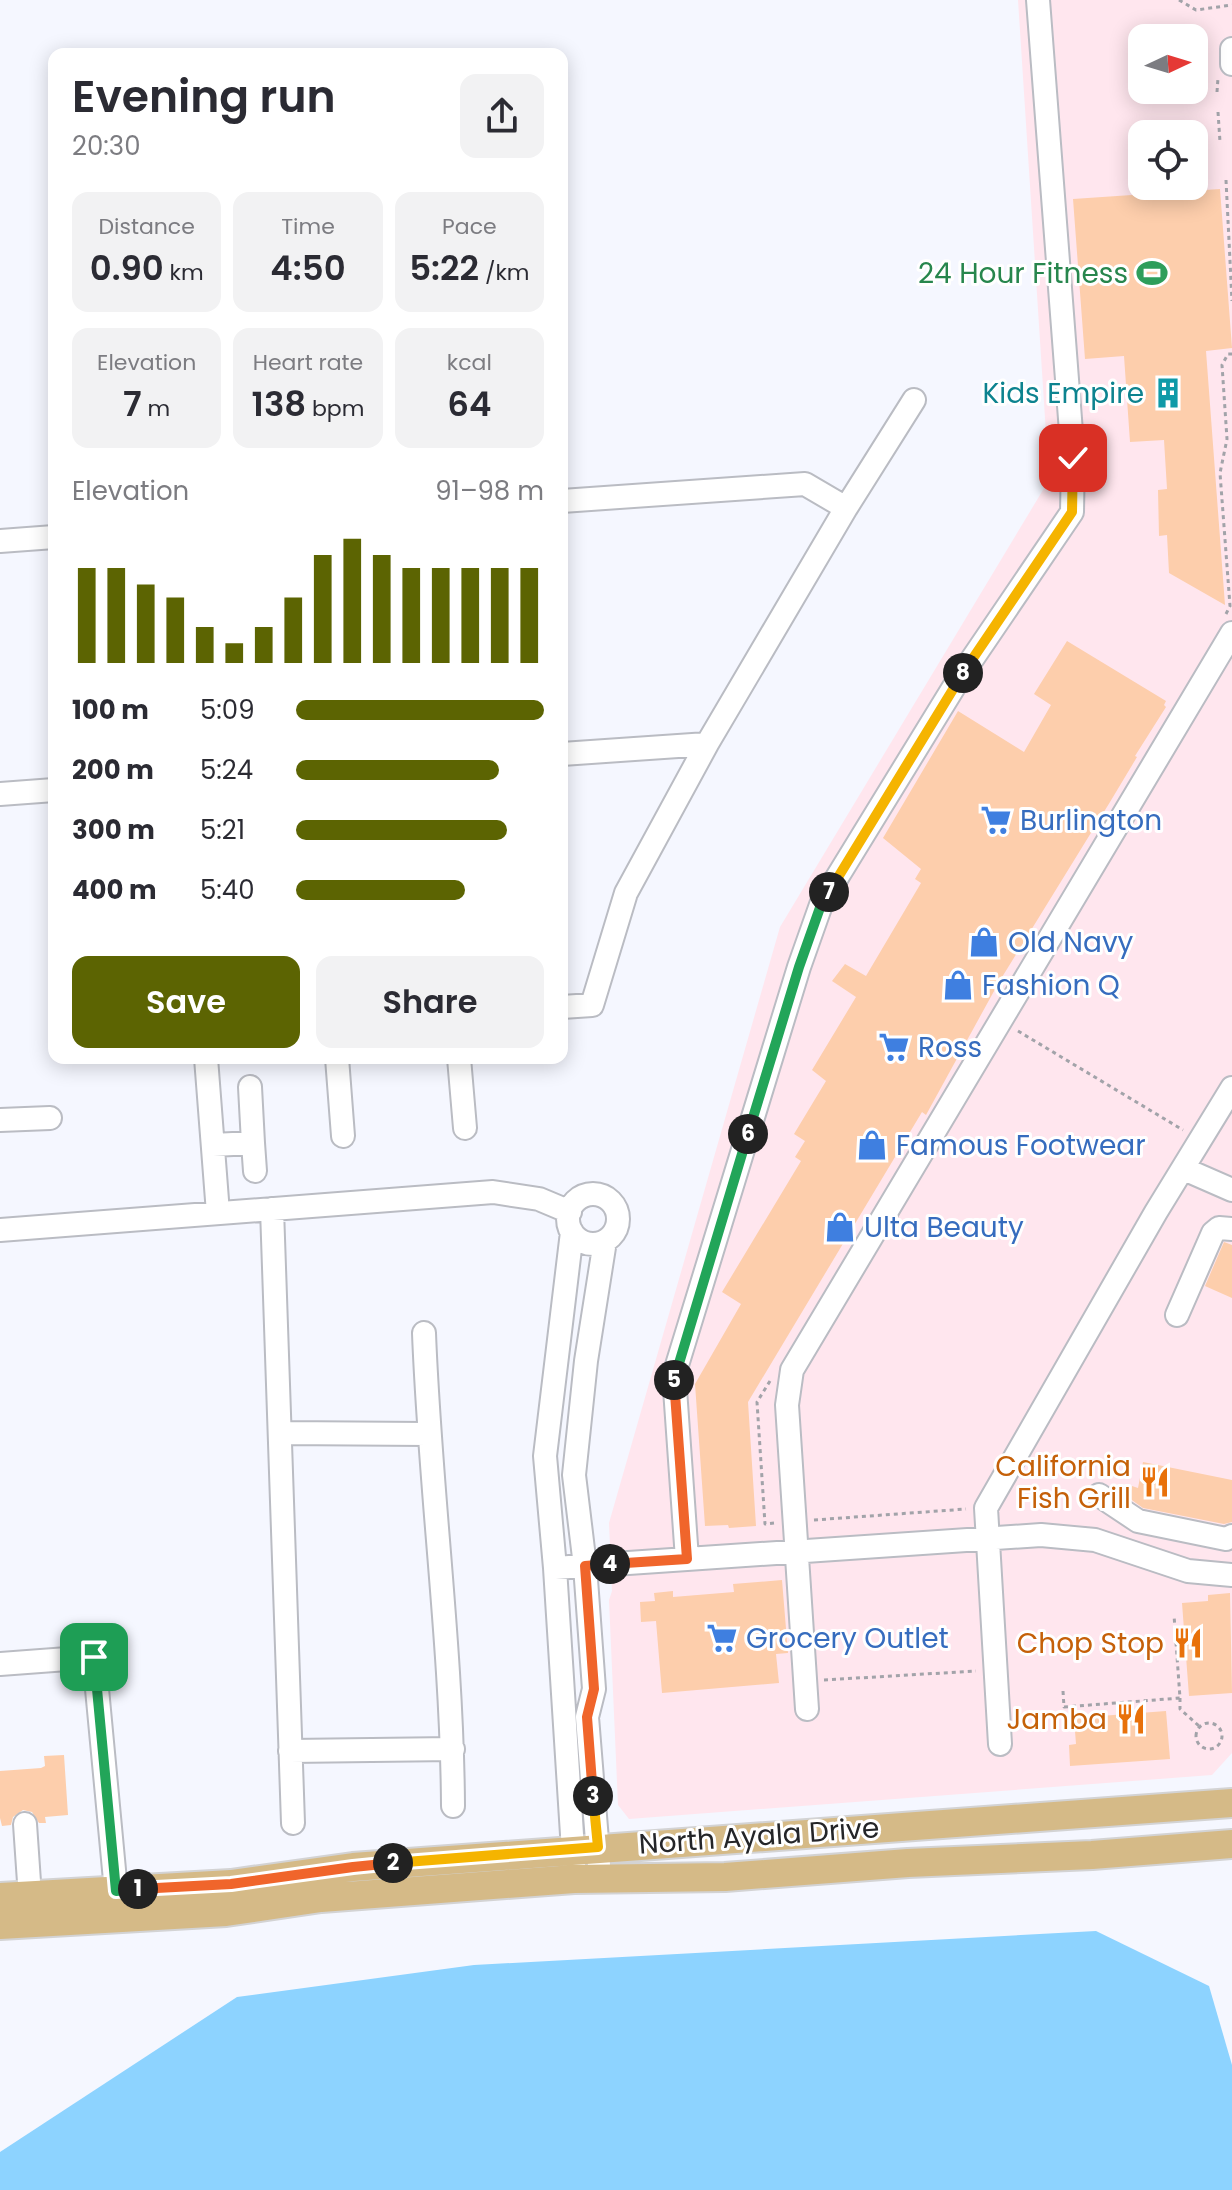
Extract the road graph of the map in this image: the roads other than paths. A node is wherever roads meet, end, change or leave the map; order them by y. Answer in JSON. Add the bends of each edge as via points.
{"nodes":[{"id":1,"x":1038,"y":0,"type":"edge"},
{"id":2,"x":1232,"y":49,"type":"edge"},
{"id":3,"x":1227,"y":71,"type":"edge"},
{"id":4,"x":914,"y":400,"type":"dead end"},
{"id":5,"x":568,"y":501,"type":"edge"},
{"id":6,"x":846,"y":508,"type":"junction"},
{"id":7,"x":48,"y":537,"type":"edge"},
{"id":8,"x":0,"y":541,"type":"edge"},
{"id":9,"x":1227,"y":626,"type":"edge"},
{"id":10,"x":707,"y":744,"type":"junction"},
{"id":11,"x":568,"y":754,"type":"edge"},
{"id":12,"x":48,"y":790,"type":"edge"},
{"id":13,"x":0,"y":794,"type":"edge"},
{"id":14,"x":568,"y":1007,"type":"edge"},
{"id":15,"x":206,"y":1064,"type":"edge"},
{"id":16,"x":337,"y":1064,"type":"edge"},
{"id":17,"x":460,"y":1064,"type":"edge"},
{"id":18,"x":250,"y":1087,"type":"dead end"},
{"id":19,"x":1232,"y":1088,"type":"edge"},
{"id":20,"x":50,"y":1118,"type":"dead end"},
{"id":21,"x":0,"y":1120,"type":"edge"},
{"id":22,"x":465,"y":1128,"type":"dead end"},
{"id":23,"x":343,"y":1136,"type":"dead end"},
{"id":24,"x":253,"y":1143,"type":"junction"},
{"id":25,"x":213,"y":1145,"type":"junction"},
{"id":26,"x":1184,"y":1169,"type":"junction"},
{"id":27,"x":255,"y":1171,"type":"dead end"},
{"id":28,"x":1232,"y":1190,"type":"edge"},
{"id":29,"x":272,"y":1209,"type":"junction"},
{"id":30,"x":218,"y":1213,"type":"junction"},
{"id":31,"x":571,"y":1222,"type":"junction"},
{"id":32,"x":1232,"y":1229,"type":"edge"},
{"id":33,"x":0,"y":1230,"type":"edge"},
{"id":34,"x":605,"y":1241,"type":"junction"},
{"id":35,"x":561,"y":1311,"type":"junction"},
{"id":36,"x":1177,"y":1315,"type":"dead end"},
{"id":37,"x":592,"y":1317,"type":"junction"},
{"id":38,"x":424,"y":1333,"type":"dead end"},
{"id":39,"x":280,"y":1433,"type":"junction"},
{"id":40,"x":428,"y":1434,"type":"junction"},
{"id":41,"x":1099,"y":1495,"type":"dead end"},
{"id":42,"x":1232,"y":1536,"type":"edge"},
{"id":43,"x":986,"y":1538,"type":"junction"},
{"id":44,"x":796,"y":1553,"type":"junction"},
{"id":45,"x":687,"y":1559,"type":"junction"},
{"id":46,"x":585,"y":1566,"type":"junction"},
{"id":47,"x":555,"y":1568,"type":"junction"},
{"id":48,"x":1232,"y":1575,"type":"edge"},
{"id":49,"x":0,"y":1664,"type":"edge"},
{"id":50,"x":807,"y":1709,"type":"dead end"},
{"id":51,"x":1000,"y":1744,"type":"dead end"},
{"id":52,"x":453,"y":1749,"type":"junction"},
{"id":53,"x":290,"y":1751,"type":"junction"},
{"id":54,"x":1232,"y":1803,"type":"edge"},
{"id":55,"x":453,"y":1806,"type":"dead end"},
{"id":56,"x":293,"y":1823,"type":"dead end"},
{"id":57,"x":25,"y":1824,"type":"dead end"},
{"id":58,"x":1232,"y":1844,"type":"edge"},
{"id":59,"x":586,"y":1848,"type":"junction"},
{"id":60,"x":587,"y":1879,"type":"junction"},
{"id":61,"x":116,"y":1891,"type":"junction"},
{"id":62,"x":30,"y":1895,"type":"junction"},
{"id":63,"x":0,"y":1897,"type":"edge"},
{"id":64,"x":31,"y":1924,"type":"junction"},
{"id":65,"x":0,"y":1925,"type":"edge"}],
"edges":[{"from":1,"to":45,"type":"street","via":[[1073,458],[1072,512],[960,677],[822,902],[674,1375]]},
{"from":2,"to":3,"type":"street"},
{"from":4,"to":6,"type":"street"},
{"from":5,"to":6,"type":"street","via":[[805,484]]},
{"from":6,"to":10,"type":"street"},
{"from":7,"to":8,"type":"street"},
{"from":9,"to":44,"type":"street","via":[[792,1370],[787,1405]]},
{"from":10,"to":11,"type":"street"},
{"from":10,"to":14,"type":"street","via":[[626,893],[592,1005]]},
{"from":12,"to":13,"type":"street"},
{"from":15,"to":25,"type":"street"},
{"from":16,"to":23,"type":"street"},
{"from":17,"to":22,"type":"street"},
{"from":18,"to":24,"type":"street"},
{"from":19,"to":26,"type":"street"},
{"from":20,"to":21,"type":"street"},
{"from":24,"to":25,"type":"street"},
{"from":24,"to":27,"type":"street"},
{"from":25,"to":30,"type":"street"},
{"from":26,"to":28,"type":"street"},
{"from":26,"to":43,"type":"street","via":[[994,1493],[986,1508]]},
{"from":29,"to":30,"type":"street"},
{"from":29,"to":31,"type":"street","via":[[493,1192],[539,1199]]},
{"from":29,"to":39,"type":"street"},
{"from":30,"to":33,"type":"street"},
{"from":31,"to":34,"type":"street","via":[[577,1237],[590,1244]]},
{"from":31,"to":34,"type":"street","via":[[576,1201],[583,1196],[608,1198],[618,1221]]},
{"from":31,"to":35,"type":"street"},
{"from":32,"to":36,"type":"street","via":[[1213,1233]]},
{"from":34,"to":37,"type":"street"},
{"from":35,"to":37,"type":"street"},
{"from":35,"to":47,"type":"street","via":[[545,1456]]},
{"from":37,"to":46,"type":"street","via":[[574,1475]]},
{"from":38,"to":40,"type":"street"},
{"from":39,"to":40,"type":"street"},
{"from":39,"to":53,"type":"street"},
{"from":40,"to":52,"type":"street"},
{"from":41,"to":42,"type":"street","via":[[1138,1521]]},
{"from":43,"to":44,"type":"street"},
{"from":43,"to":48,"type":"street","via":[[1041,1535],[1095,1540],[1188,1571]]},
{"from":43,"to":51,"type":"street"},
{"from":44,"to":45,"type":"street"},
{"from":44,"to":50,"type":"street"},
{"from":45,"to":46,"type":"street"},
{"from":46,"to":47,"type":"street"},
{"from":46,"to":59,"type":"street","via":[[594,1689],[587,1717]]},
{"from":47,"to":59,"type":"street"},
{"from":49,"to":61,"type":"street","via":[[94,1657]]},
{"from":52,"to":53,"type":"street"},
{"from":52,"to":55,"type":"street"},
{"from":53,"to":56,"type":"street"},
{"from":54,"to":59,"type":"main road","name":"North Ayala Drive"},
{"from":57,"to":62,"type":"street"},
{"from":58,"to":60,"type":"main road","name":"North Ayala Drive","via":[[725,1877]]},
{"from":59,"to":60,"type":"street"},
{"from":59,"to":61,"type":"main road","name":"North Ayala Drive"},
{"from":60,"to":64,"type":"main road","name":"North Ayala Drive"},
{"from":61,"to":62,"type":"main road","name":"North Ayala Drive"},
{"from":62,"to":63,"type":"main road","name":"North Ayala Drive"},
{"from":62,"to":64,"type":"street"},
{"from":64,"to":65,"type":"main road","name":"North Ayala Drive"}]}
